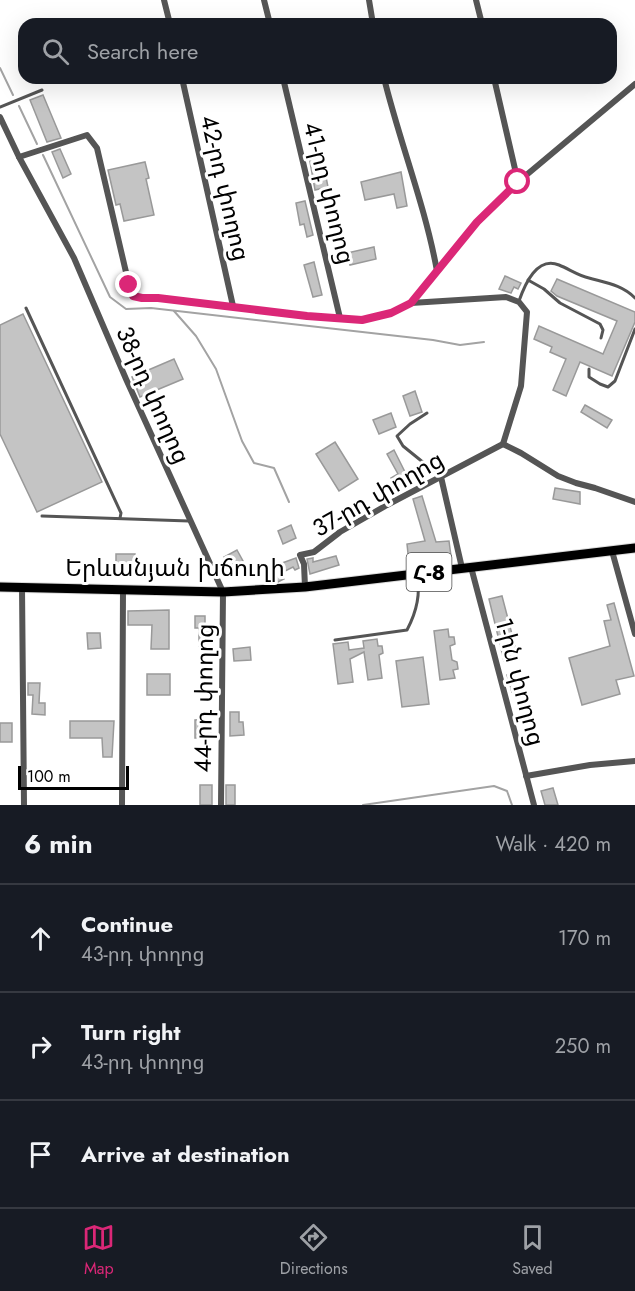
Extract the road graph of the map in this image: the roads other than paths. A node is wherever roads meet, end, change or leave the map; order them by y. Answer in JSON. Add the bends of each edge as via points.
{"nodes":[{"id":1,"x":164,"y":0,"type":"edge"},
{"id":2,"x":264,"y":0,"type":"edge"},
{"id":3,"x":369,"y":0,"type":"edge"},
{"id":4,"x":476,"y":0,"type":"edge"},
{"id":5,"x":168,"y":18,"type":"edge"},
{"id":6,"x":268,"y":18,"type":"edge"},
{"id":7,"x":373,"y":18,"type":"edge"},
{"id":8,"x":480,"y":18,"type":"edge"},
{"id":9,"x":183,"y":84,"type":"edge"},
{"id":10,"x":284,"y":84,"type":"edge"},
{"id":11,"x":386,"y":84,"type":"edge"},
{"id":12,"x":495,"y":84,"type":"edge"},
{"id":13,"x":635,"y":84,"type":"edge"},
{"id":14,"x":42,"y":90,"type":"dead end"},
{"id":15,"x":0,"y":107,"type":"edge"},
{"id":16,"x":0,"y":117,"type":"edge"},
{"id":17,"x":19,"y":157,"type":"junction"},
{"id":18,"x":518,"y":182,"type":"junction"},
{"id":19,"x":438,"y":271,"type":"junction"},
{"id":20,"x":528,"y":280,"type":"junction"},
{"id":21,"x":635,"y":298,"type":"edge"},
{"id":22,"x":519,"y":302,"type":"junction"},
{"id":23,"x":411,"y":303,"type":"junction"},
{"id":24,"x":233,"y":306,"type":"junction"},
{"id":25,"x":26,"y":308,"type":"dead end"},
{"id":26,"x":340,"y":318,"type":"junction"},
{"id":27,"x":635,"y":329,"type":"edge"},
{"id":28,"x":601,"y":338,"type":"dead end"},
{"id":29,"x":589,"y":369,"type":"dead end"},
{"id":30,"x":427,"y":413,"type":"dead end"},
{"id":31,"x":503,"y":444,"type":"junction"},
{"id":32,"x":441,"y":477,"type":"junction"},
{"id":33,"x":635,"y":502,"type":"edge"},
{"id":34,"x":42,"y":516,"type":"dead end"},
{"id":35,"x":120,"y":518,"type":"junction"},
{"id":36,"x":191,"y":522,"type":"junction"},
{"id":37,"x":635,"y":548,"type":"edge"},
{"id":38,"x":612,"y":550,"type":"junction"},
{"id":39,"x":467,"y":567,"type":"junction"},
{"id":40,"x":417,"y":574,"type":"junction"},
{"id":41,"x":0,"y":587,"type":"edge"},
{"id":42,"x":22,"y":587,"type":"junction"},
{"id":43,"x":305,"y":587,"type":"junction"},
{"id":44,"x":123,"y":589,"type":"junction"},
{"id":45,"x":223,"y":592,"type":"junction"},
{"id":46,"x":635,"y":634,"type":"edge"},
{"id":47,"x":335,"y":640,"type":"dead end"},
{"id":48,"x":635,"y":761,"type":"edge"},
{"id":49,"x":526,"y":776,"type":"junction"},
{"id":50,"x":24,"y":805,"type":"edge"},
{"id":51,"x":122,"y":805,"type":"edge"},
{"id":52,"x":221,"y":805,"type":"edge"},
{"id":53,"x":534,"y":805,"type":"edge"}],
"edges":[{"from":1,"to":5,"type":"street"},
{"from":2,"to":6,"type":"street"},
{"from":3,"to":7,"type":"street"},
{"from":4,"to":8,"type":"street"},
{"from":9,"to":24,"type":"street","name":"42-րդ փողոց"},
{"from":10,"to":26,"type":"street","name":"41-րդ փողոց"},
{"from":11,"to":19,"type":"street"},
{"from":12,"to":18,"type":"street"},
{"from":13,"to":18,"type":"street"},
{"from":14,"to":15,"type":"lane"},
{"from":16,"to":17,"type":"street","name":"38-րդ փողոց"},
{"from":17,"to":24,"type":"street","via":[[87,135],[97,148],[133,296]]},
{"from":17,"to":36,"type":"street","name":"38-րդ փողոց","via":[[74,258]]},
{"from":18,"to":19,"type":"street","via":[[477,222]]},
{"from":19,"to":23,"type":"street"},
{"from":20,"to":21,"type":"lane","via":[[544,265],[556,264],[586,278],[626,289]]},
{"from":20,"to":22,"type":"lane"},
{"from":20,"to":28,"type":"lane","via":[[600,324]]},
{"from":22,"to":23,"type":"street","via":[[506,297]]},
{"from":22,"to":31,"type":"street","via":[[527,312],[521,386]]},
{"from":23,"to":26,"type":"street","via":[[362,320]]},
{"from":24,"to":26,"type":"street"},
{"from":25,"to":35,"type":"lane"},
{"from":27,"to":29,"type":"lane","via":[[615,381],[608,387],[600,384],[589,377]]},
{"from":30,"to":32,"type":"lane","via":[[397,436],[403,446]]},
{"from":31,"to":32,"type":"street","name":"37-րդ փողոց"},
{"from":31,"to":33,"type":"street","via":[[558,476]]},
{"from":32,"to":39,"type":"street","name":"1-ին փողոց"},
{"from":32,"to":43,"type":"street","name":"37-րդ փողոց","via":[[340,532],[314,552],[300,555]]},
{"from":34,"to":35,"type":"lane"},
{"from":35,"to":36,"type":"lane"},
{"from":36,"to":45,"type":"street","name":"38-րդ փողոց"},
{"from":37,"to":38,"type":"main road","name":"Երևանյան խճուղի","number":"Հ-8"},
{"from":38,"to":39,"type":"main road","name":"Երևանյան խճուղի","number":"Հ-8"},
{"from":38,"to":46,"type":"street"},
{"from":39,"to":40,"type":"main road","name":"Երևանյան խճուղի","number":"Հ-8"},
{"from":39,"to":49,"type":"street","name":"1-ին փողոց"},
{"from":40,"to":43,"type":"main road","name":"Երևանյան խճուղի","number":"Հ-8"},
{"from":40,"to":47,"type":"lane","via":[[418,599],[407,630]]},
{"from":41,"to":42,"type":"main road","name":"Երևանյան խճուղի","number":"Հ-8"},
{"from":42,"to":44,"type":"main road","name":"Երևանյան խճուղի","number":"Հ-8"},
{"from":42,"to":50,"type":"street"},
{"from":43,"to":45,"type":"main road","name":"Երևանյան խճուղի","number":"Հ-8"},
{"from":44,"to":45,"type":"main road","name":"Երևանյան խճուղի","number":"Հ-8"},
{"from":44,"to":51,"type":"street"},
{"from":45,"to":52,"type":"street","name":"44-րդ փողոց"},
{"from":48,"to":49,"type":"street"},
{"from":49,"to":53,"type":"street","name":"1-ին փողոց"}]}
